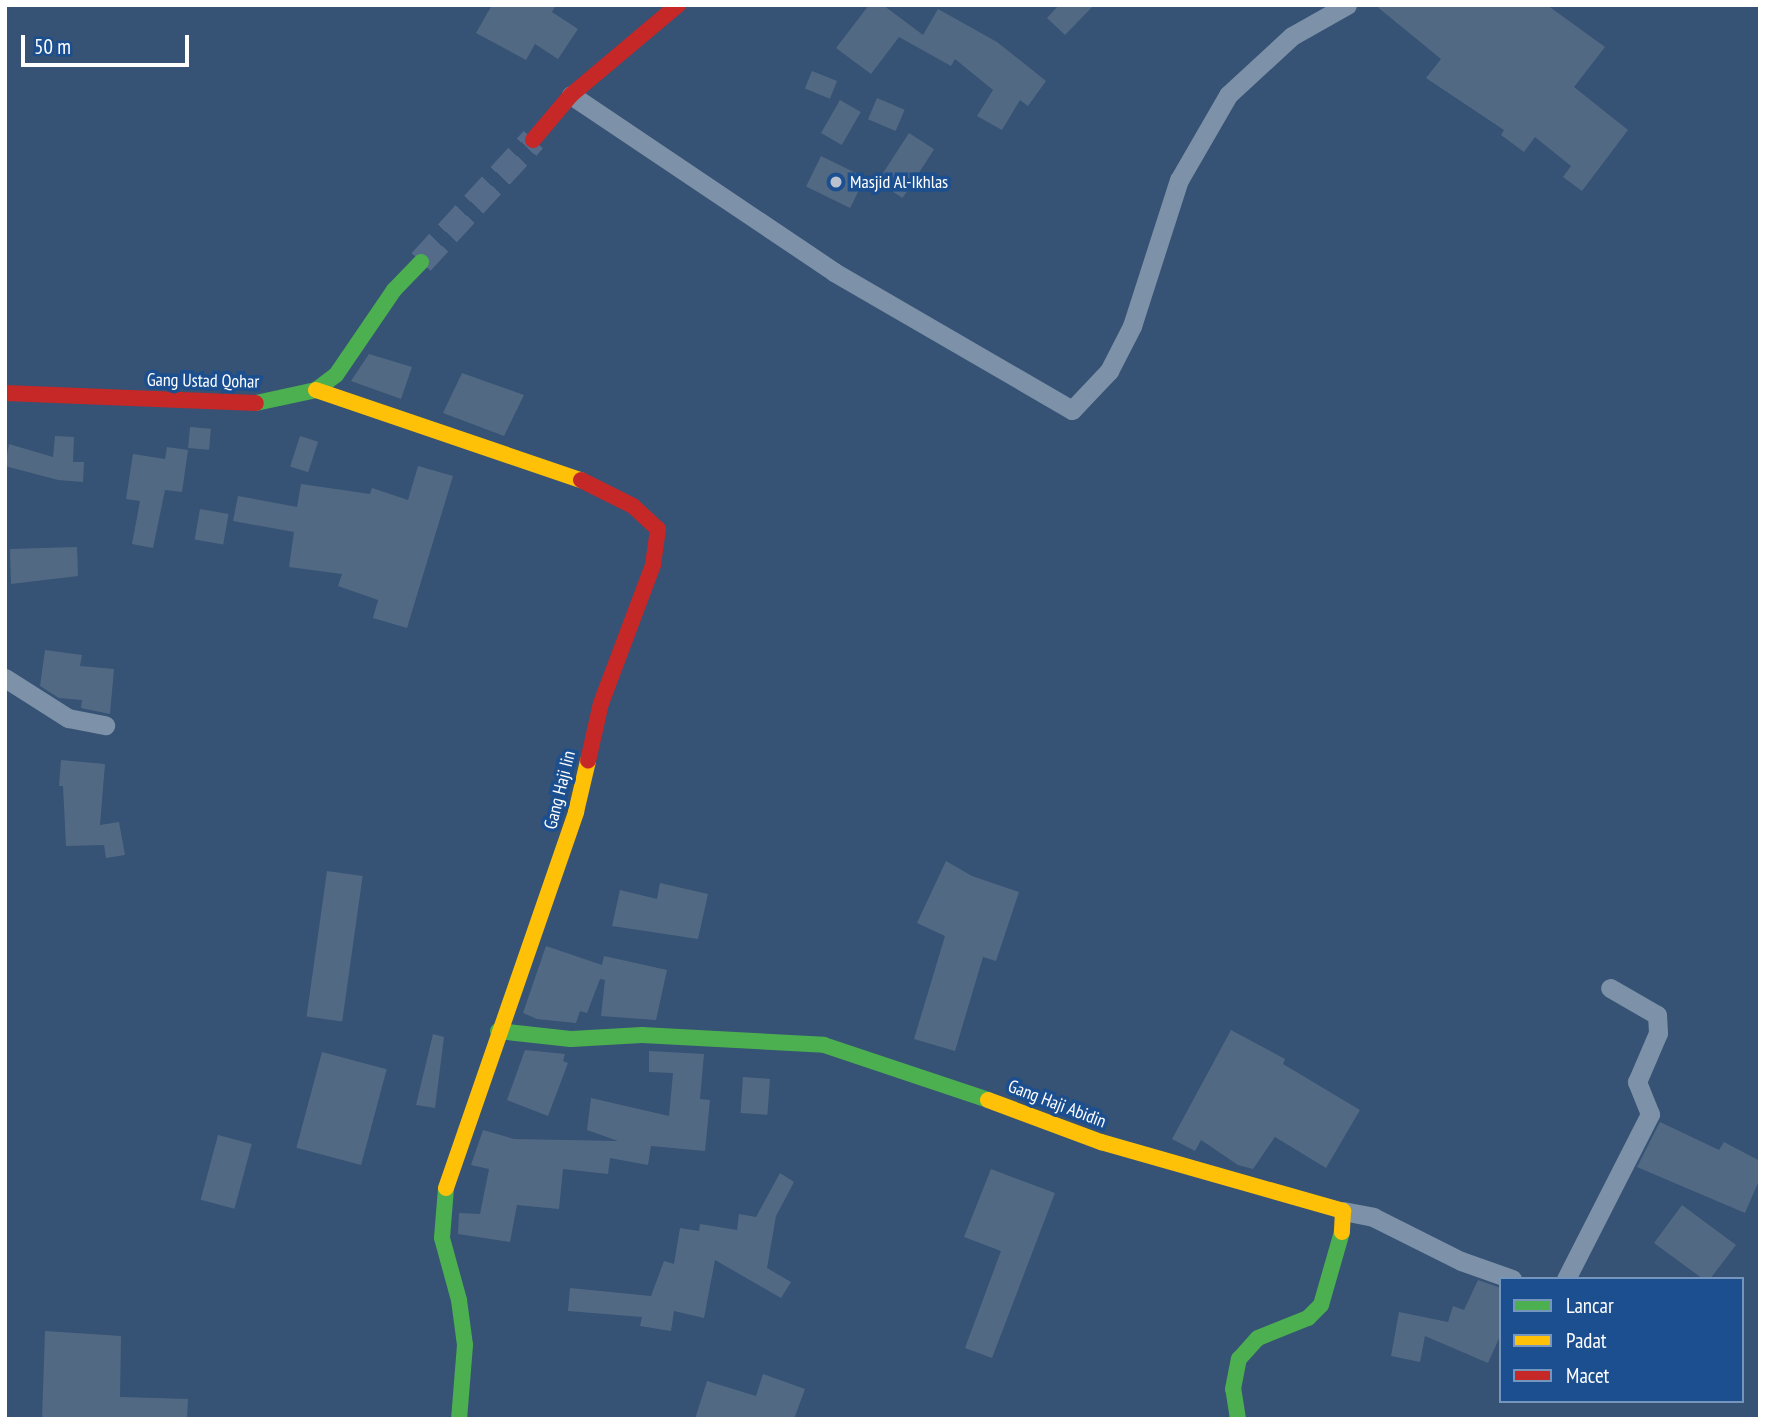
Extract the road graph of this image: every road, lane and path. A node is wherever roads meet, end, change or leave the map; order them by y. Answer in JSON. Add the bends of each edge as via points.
{"nodes":[{"id":1,"x":678,"y":5,"type":"edge"},
{"id":2,"x":1347,"y":5,"type":"edge"},
{"id":3,"x":571,"y":95,"type":"junction"},
{"id":4,"x":533,"y":140,"type":"tunnel mouth"},
{"id":5,"x":421,"y":262,"type":"tunnel mouth"},
{"id":6,"x":316,"y":390,"type":"junction"},
{"id":7,"x":5,"y":393,"type":"edge"},
{"id":8,"x":5,"y":678,"type":"edge"},
{"id":9,"x":105,"y":725,"type":"dead end"},
{"id":10,"x":1610,"y":988,"type":"dead end"},
{"id":11,"x":498,"y":1031,"type":"junction"},
{"id":12,"x":1343,"y":1212,"type":"junction"},
{"id":13,"x":1506,"y":1277,"type":"edge"},
{"id":14,"x":1567,"y":1277,"type":"edge"},
{"id":15,"x":459,"y":1419,"type":"edge"},
{"id":16,"x":1238,"y":1419,"type":"edge"}],
"edges":[{"from":1,"to":3,"type":"street"},
{"from":2,"to":3,"type":"street","via":[[1292,36],[1228,95],[1180,180],[1132,326],[1109,371],[1072,410],[834,272]]},
{"from":3,"to":4,"type":"street"},
{"from":5,"to":6,"type":"street","via":[[394,290],[336,375]]},
{"from":6,"to":7,"type":"street","name":"Gang Ustad Qohar","via":[[248,403]]},
{"from":6,"to":11,"type":"street","name":"Gang Haji Iin","via":[[586,482],[633,506],[657,529],[653,565],[601,703],[576,812]]},
{"from":8,"to":9,"type":"street","via":[[68,718]]},
{"from":10,"to":14,"type":"street","via":[[1657,1015],[1658,1033],[1637,1082],[1650,1114]]},
{"from":11,"to":12,"type":"street","name":"Gang Haji Abidin","via":[[571,1039],[642,1035],[824,1045],[912,1071],[1101,1142]]},
{"from":11,"to":15,"type":"street","name":"Gang Haji Iin","via":[[444,1195],[442,1238],[459,1300],[465,1345]]},
{"from":12,"to":13,"type":"street","via":[[1373,1217],[1461,1261]]},
{"from":12,"to":16,"type":"street","via":[[1342,1247],[1321,1305],[1308,1318],[1258,1338],[1238,1359],[1233,1389]]}]}
